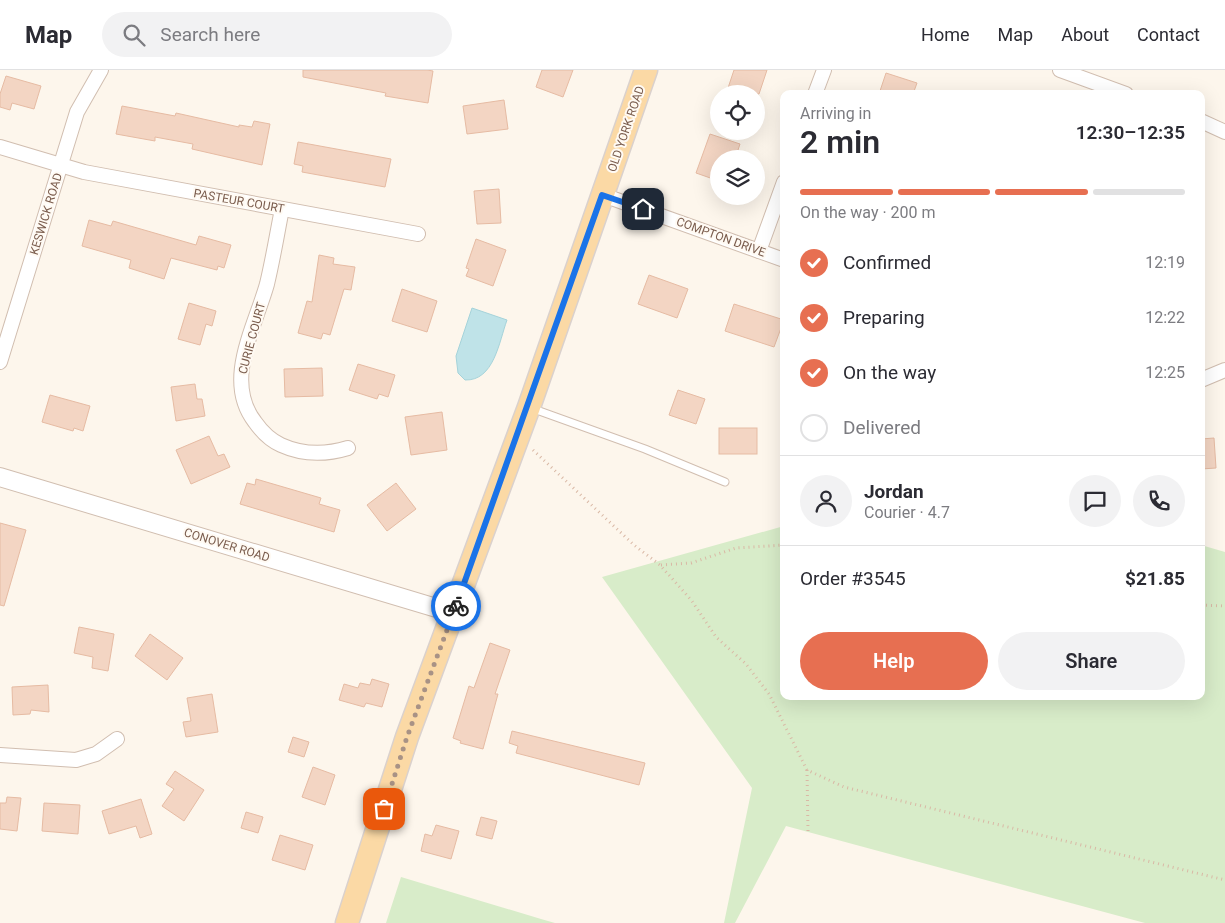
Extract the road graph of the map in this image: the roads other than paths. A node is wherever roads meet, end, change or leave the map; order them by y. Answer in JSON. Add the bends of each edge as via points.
{"nodes":[{"id":1,"x":101,"y":70,"type":"edge"},
{"id":2,"x":646,"y":70,"type":"edge"},
{"id":3,"x":824,"y":70,"type":"edge"},
{"id":4,"x":1060,"y":70,"type":"edge"},
{"id":5,"x":816,"y":90,"type":"edge"},
{"id":6,"x":1115,"y":90,"type":"edge"},
{"id":7,"x":1205,"y":123,"type":"edge"},
{"id":8,"x":1225,"y":132,"type":"edge"},
{"id":9,"x":0,"y":147,"type":"edge"},
{"id":10,"x":60,"y":166,"type":"junction"},
{"id":11,"x":780,"y":193,"type":"edge"},
{"id":12,"x":602,"y":195,"type":"junction"},
{"id":13,"x":282,"y":209,"type":"junction"},
{"id":14,"x":418,"y":234,"type":"dead end"},
{"id":15,"x":759,"y":251,"type":"junction"},
{"id":16,"x":780,"y":259,"type":"edge"},
{"id":17,"x":0,"y":362,"type":"edge"},
{"id":18,"x":1225,"y":370,"type":"edge"},
{"id":19,"x":1205,"y":378,"type":"edge"},
{"id":20,"x":529,"y":407,"type":"junction"},
{"id":21,"x":348,"y":448,"type":"dead end"},
{"id":22,"x":0,"y":477,"type":"edge"},
{"id":23,"x":724,"y":482,"type":"dead end"},
{"id":24,"x":454,"y":613,"type":"junction"},
{"id":25,"x":117,"y":739,"type":"dead end"},
{"id":26,"x":0,"y":755,"type":"edge"},
{"id":27,"x":346,"y":923,"type":"edge"}],
"edges":[{"from":1,"to":10,"type":"street","name":"KESWICK ROAD","via":[[77,112]]},
{"from":2,"to":12,"type":"main road","name":"OLD YORK ROAD"},
{"from":3,"to":5,"type":"street"},
{"from":4,"to":6,"type":"street"},
{"from":7,"to":8,"type":"street"},
{"from":9,"to":10,"type":"street","name":"PASTEUR COURT"},
{"from":10,"to":13,"type":"street","name":"PASTEUR COURT"},
{"from":10,"to":17,"type":"street","name":"KESWICK ROAD"},
{"from":11,"to":15,"type":"street"},
{"from":12,"to":15,"type":"street","name":"COMPTON DRIVE"},
{"from":12,"to":20,"type":"main road","name":"OLD YORK ROAD"},
{"from":13,"to":14,"type":"street","name":"PASTEUR COURT"},
{"from":13,"to":21,"type":"street","name":"CURIE COURT","via":[[266,285],[241,369],[240,383],[245,404],[261,430],[279,444],[297,451],[321,454]]},
{"from":15,"to":16,"type":"street","name":"COMPTON DRIVE"},
{"from":18,"to":19,"type":"street"},
{"from":20,"to":23,"type":"lane"},
{"from":20,"to":24,"type":"main road","name":"OLD YORK ROAD"},
{"from":22,"to":24,"type":"street","name":"CONOVER ROAD"},
{"from":24,"to":27,"type":"main road","name":"OLD YORK ROAD","via":[[407,737]]},
{"from":25,"to":26,"type":"street","via":[[96,754],[76,760]]}]}
